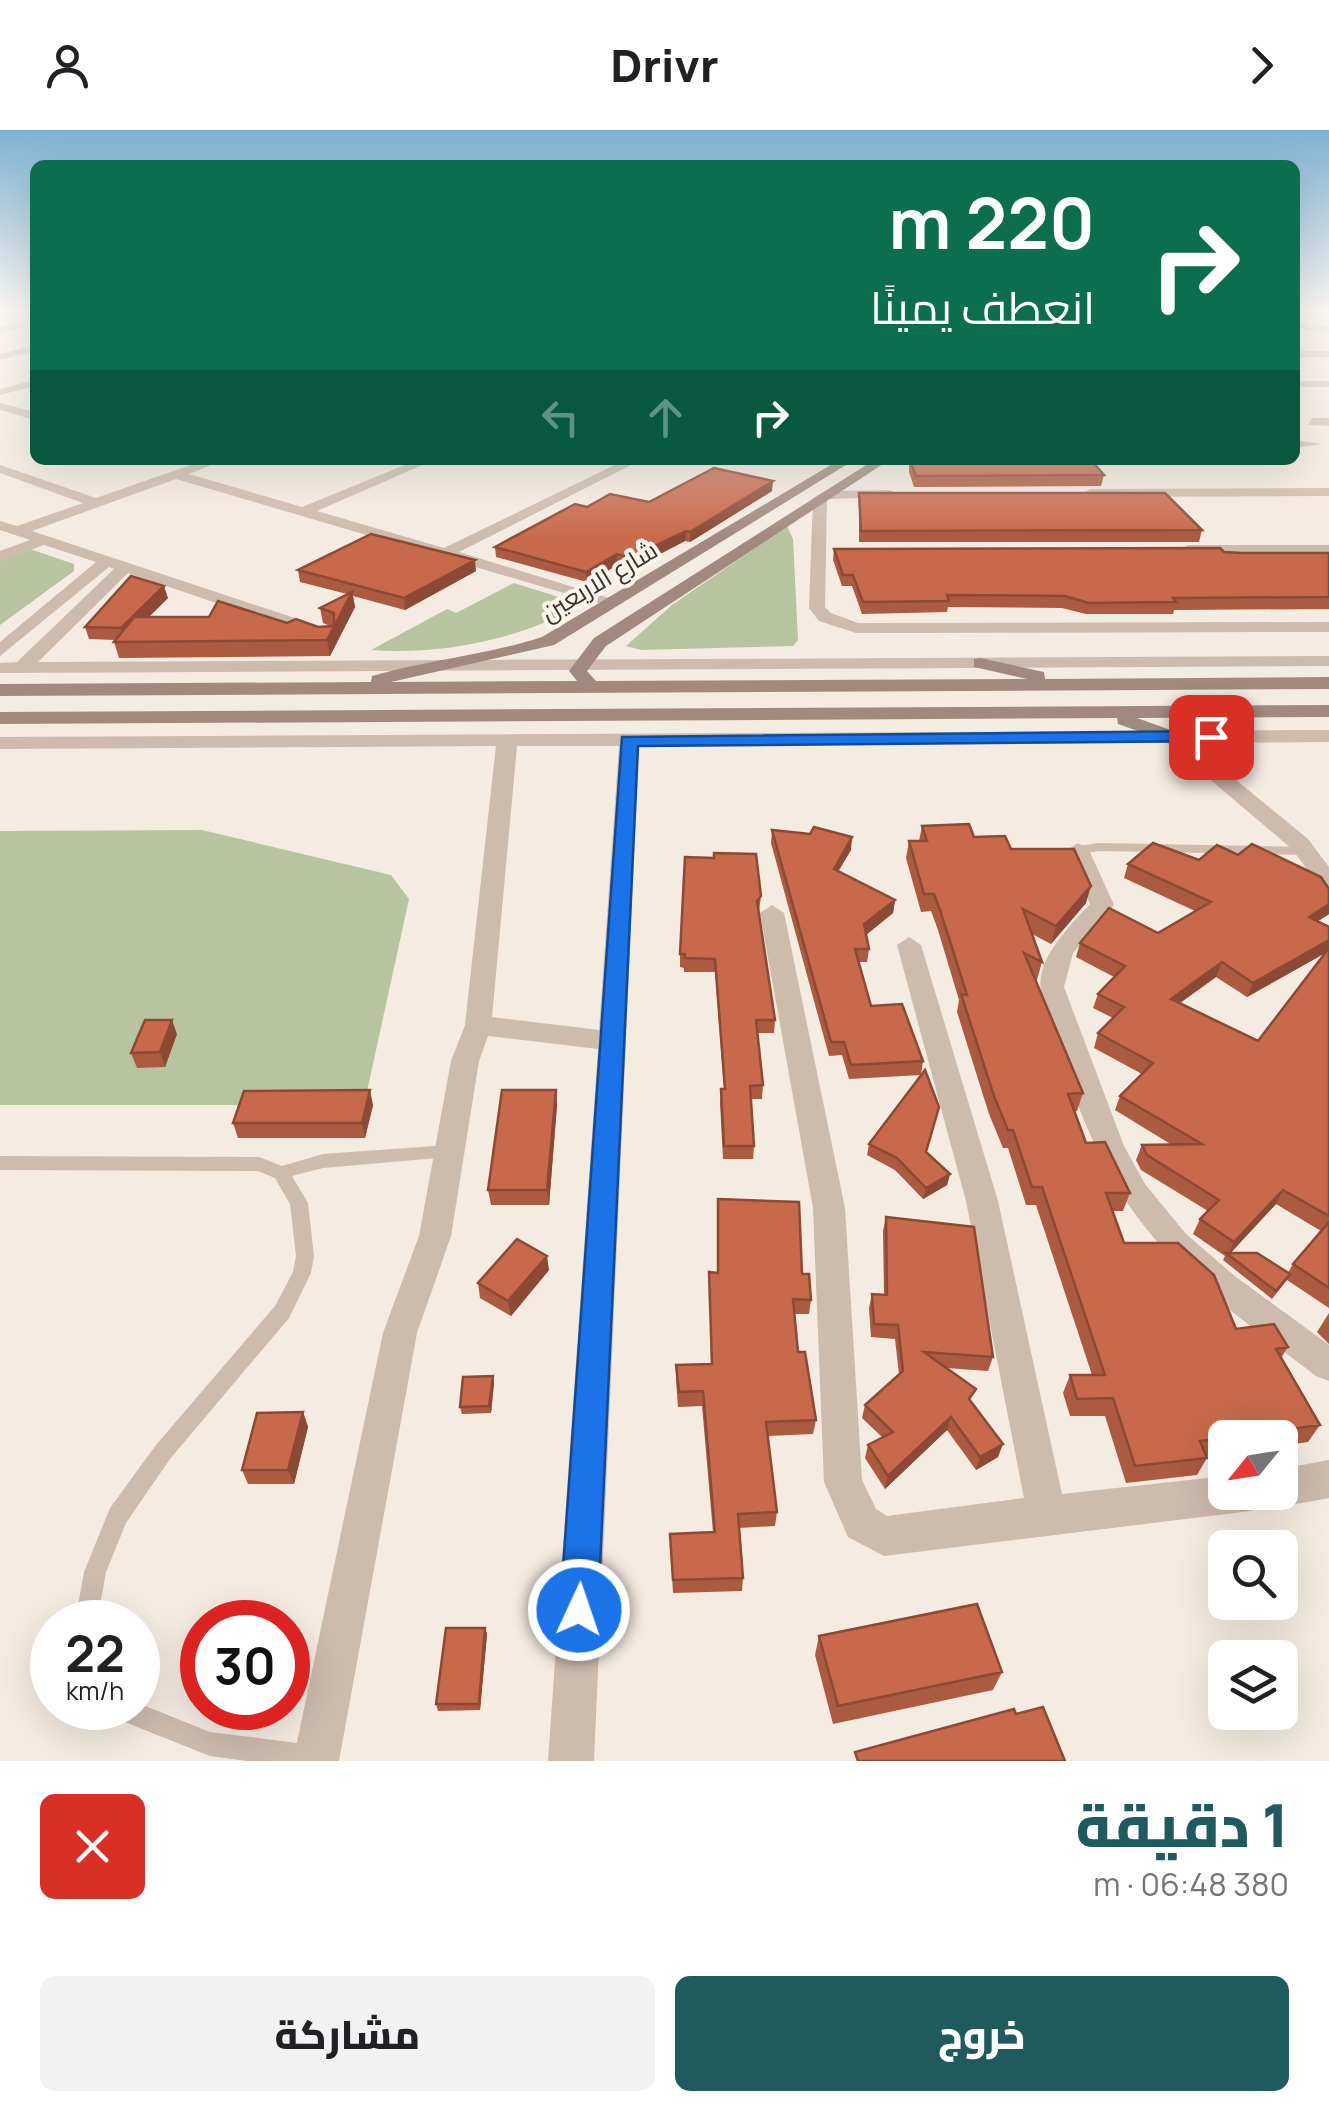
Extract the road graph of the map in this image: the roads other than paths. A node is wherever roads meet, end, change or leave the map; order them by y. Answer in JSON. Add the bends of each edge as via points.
{"nodes":[{"id":1,"x":26,"y":385,"type":"edge"},
{"id":2,"x":0,"y":392,"type":"edge"},
{"id":3,"x":0,"y":406,"type":"edge"},
{"id":4,"x":30,"y":414,"type":"edge"},
{"id":5,"x":1312,"y":422,"type":"dead end"},
{"id":6,"x":1329,"y":422,"type":"edge"},
{"id":7,"x":1300,"y":444,"type":"edge"},
{"id":8,"x":1316,"y":444,"type":"dead end"},
{"id":9,"x":200,"y":465,"type":"edge"},
{"id":10,"x":416,"y":465,"type":"edge"},
{"id":11,"x":625,"y":465,"type":"edge"},
{"id":12,"x":844,"y":465,"type":"edge"},
{"id":13,"x":873,"y":465,"type":"edge"},
{"id":14,"x":0,"y":469,"type":"edge"},
{"id":15,"x":177,"y":475,"type":"junction"},
{"id":16,"x":821,"y":492,"type":"junction"},
{"id":17,"x":1329,"y":492,"type":"edge"},
{"id":18,"x":902,"y":494,"type":"edge"},
{"id":19,"x":1077,"y":494,"type":"edge"},
{"id":20,"x":96,"y":503,"type":"junction"},
{"id":21,"x":302,"y":512,"type":"junction"},
{"id":22,"x":0,"y":525,"type":"edge"},
{"id":23,"x":18,"y":531,"type":"junction"},
{"id":24,"x":43,"y":540,"type":"junction"},
{"id":25,"x":1172,"y":550,"type":"edge"},
{"id":26,"x":1329,"y":550,"type":"edge"},
{"id":27,"x":818,"y":551,"type":"junction"},
{"id":28,"x":838,"y":551,"type":"edge"},
{"id":29,"x":445,"y":553,"type":"junction"},
{"id":30,"x":2,"y":554,"type":"edge"},
{"id":31,"x":116,"y":564,"type":"junction"},
{"id":32,"x":614,"y":602,"type":"junction"},
{"id":33,"x":856,"y":628,"type":"junction"},
{"id":34,"x":1329,"y":628,"type":"edge"},
{"id":35,"x":328,"y":635,"type":"edge"},
{"id":36,"x":0,"y":650,"type":"edge"},
{"id":37,"x":1329,"y":661,"type":"edge"},
{"id":38,"x":980,"y":663,"type":"junction"},
{"id":39,"x":867,"y":664,"type":"junction"},
{"id":40,"x":581,"y":665,"type":"junction"},
{"id":41,"x":420,"y":667,"type":"junction"},
{"id":42,"x":0,"y":668,"type":"edge"},
{"id":43,"x":22,"y":668,"type":"junction"},
{"id":44,"x":1329,"y":683,"type":"edge"},
{"id":45,"x":1082,"y":686,"type":"junction"},
{"id":46,"x":353,"y":688,"type":"junction"},
{"id":47,"x":592,"y":688,"type":"junction"},
{"id":48,"x":0,"y":690,"type":"edge"},
{"id":49,"x":1329,"y":711,"type":"edge"},
{"id":50,"x":1106,"y":713,"type":"junction"},
{"id":51,"x":0,"y":718,"type":"edge"},
{"id":52,"x":1329,"y":736,"type":"edge"},
{"id":53,"x":1172,"y":737,"type":"junction"},
{"id":54,"x":507,"y":741,"type":"junction"},
{"id":55,"x":629,"y":741,"type":"junction"},
{"id":56,"x":0,"y":743,"type":"edge"},
{"id":57,"x":1078,"y":850,"type":"joint"},
{"id":58,"x":1306,"y":851,"type":"junction"},
{"id":59,"x":1329,"y":883,"type":"edge"},
{"id":60,"x":772,"y":913,"type":"dead end"},
{"id":61,"x":909,"y":945,"type":"dead end"},
{"id":62,"x":478,"y":1025,"type":"junction"},
{"id":63,"x":610,"y":1042,"type":"junction"},
{"id":64,"x":449,"y":1151,"type":"junction"},
{"id":65,"x":0,"y":1163,"type":"edge"},
{"id":66,"x":281,"y":1173,"type":"junction"},
{"id":67,"x":1329,"y":1365,"type":"edge"},
{"id":68,"x":1329,"y":1479,"type":"edge"},
{"id":69,"x":1298,"y":1485,"type":"edge"},
{"id":70,"x":1208,"y":1497,"type":"edge"},
{"id":71,"x":1047,"y":1516,"type":"junction"},
{"id":72,"x":90,"y":1600,"type":"edge"},
{"id":73,"x":160,"y":1724,"type":"edge"},
{"id":74,"x":316,"y":1759,"type":"edge"},
{"id":75,"x":571,"y":1761,"type":"edge"}],
"edges":[{"from":1,"to":2,"type":"street"},
{"from":3,"to":4,"type":"street"},
{"from":5,"to":6,"type":"street"},
{"from":7,"to":8,"type":"street"},
{"from":9,"to":15,"type":"street"},
{"from":10,"to":21,"type":"street"},
{"from":11,"to":29,"type":"street"},
{"from":12,"to":16,"type":"main road","name":"شارع الاربعين"},
{"from":13,"to":16,"type":"main road","name":"شارع الاربعين"},
{"from":14,"to":20,"type":"street"},
{"from":15,"to":20,"type":"street"},
{"from":15,"to":21,"type":"street"},
{"from":16,"to":18,"type":"street"},
{"from":16,"to":27,"type":"street"},
{"from":16,"to":32,"type":"main road","name":"شارع الاربعين"},
{"from":16,"to":40,"type":"main road","name":"شارع الاربعين","via":[[600,642]]},
{"from":17,"to":19,"type":"street"},
{"from":20,"to":23,"type":"street"},
{"from":21,"to":29,"type":"street"},
{"from":22,"to":23,"type":"street"},
{"from":23,"to":24,"type":"street"},
{"from":24,"to":30,"type":"street"},
{"from":24,"to":31,"type":"street"},
{"from":25,"to":26,"type":"street"},
{"from":27,"to":28,"type":"street"},
{"from":27,"to":33,"type":"street","via":[[819,613]]},
{"from":29,"to":32,"type":"street"},
{"from":31,"to":35,"type":"street"},
{"from":31,"to":36,"type":"street"},
{"from":31,"to":43,"type":"street"},
{"from":32,"to":41,"type":"main road","name":"شارع الاربعين","via":[[525,650]]},
{"from":33,"to":34,"type":"street"},
{"from":33,"to":39,"type":"street"},
{"from":37,"to":38,"type":"street"},
{"from":38,"to":39,"type":"street"},
{"from":38,"to":45,"type":"main road"},
{"from":39,"to":40,"type":"street"},
{"from":40,"to":41,"type":"street"},
{"from":40,"to":47,"type":"main road","via":[[578,671]]},
{"from":41,"to":43,"type":"street"},
{"from":41,"to":46,"type":"main road","name":"شارع الاربعين"},
{"from":42,"to":43,"type":"street"},
{"from":44,"to":45,"type":"main road"},
{"from":45,"to":47,"type":"main road"},
{"from":46,"to":47,"type":"main road"},
{"from":46,"to":48,"type":"main road"},
{"from":49,"to":50,"type":"main road"},
{"from":50,"to":51,"type":"main road"},
{"from":50,"to":53,"type":"main road"},
{"from":52,"to":53,"type":"street"},
{"from":53,"to":55,"type":"street"},
{"from":53,"to":58,"type":"street"},
{"from":54,"to":55,"type":"street"},
{"from":54,"to":56,"type":"street"},
{"from":54,"to":62,"type":"street"},
{"from":55,"to":63,"type":"street"},
{"from":57,"to":58,"type":"lane"},
{"from":57,"to":67,"type":"street","via":[[1102,904],[1058,951],[1051,987],[1117,1165],[1135,1196],[1196,1262]]},
{"from":58,"to":59,"type":"street"},
{"from":60,"to":71,"type":"street","via":[[829,1208],[843,1482],[862,1522],[884,1536]]},
{"from":61,"to":71,"type":"street","via":[[982,1201]]},
{"from":62,"to":63,"type":"street"},
{"from":62,"to":64,"type":"street"},
{"from":63,"to":75,"type":"street"},
{"from":64,"to":66,"type":"lane","via":[[323,1161]]},
{"from":64,"to":74,"type":"street","via":[[434,1236],[400,1333]]},
{"from":65,"to":66,"type":"lane","via":[[259,1164]]},
{"from":66,"to":72,"type":"lane","via":[[298,1203],[302,1273],[282,1312],[163,1452],[118,1516]]},
{"from":68,"to":69,"type":"street"},
{"from":70,"to":71,"type":"street"},
{"from":73,"to":74,"type":"lane","via":[[210,1744]]}]}
